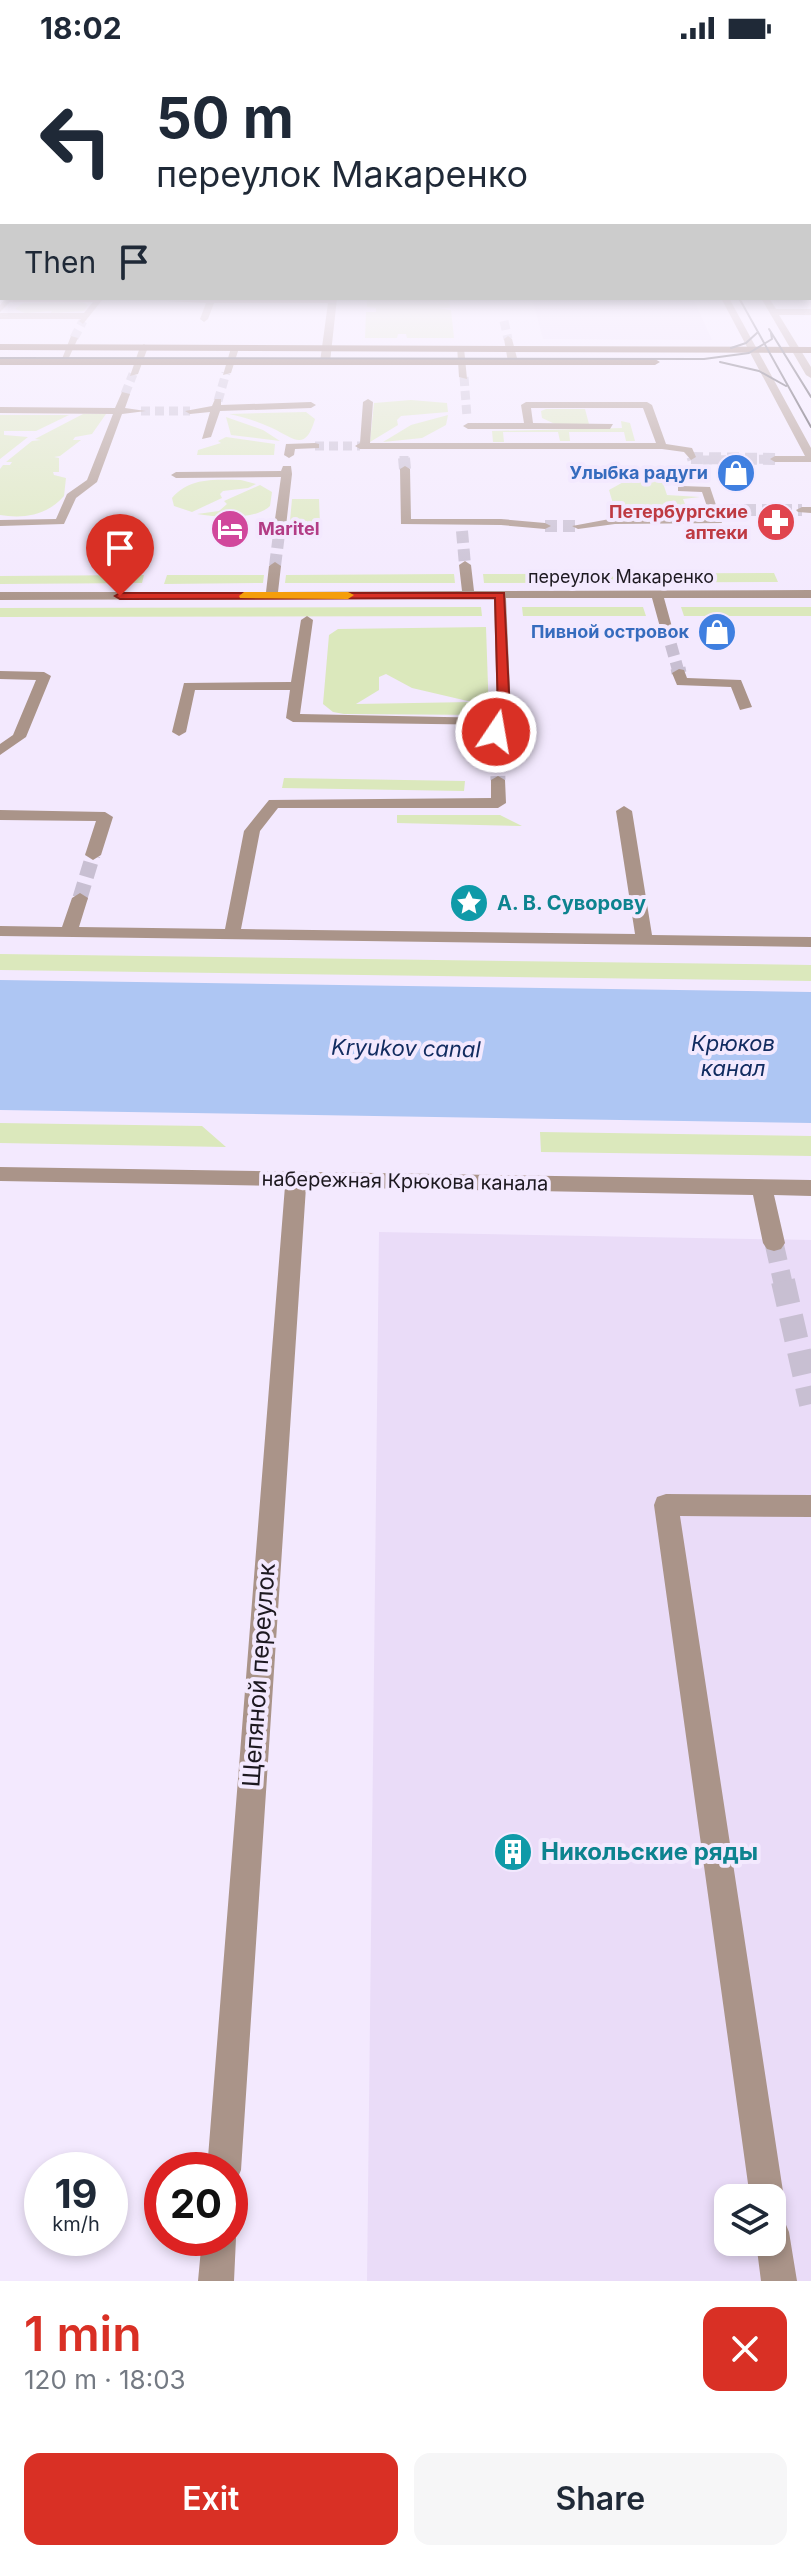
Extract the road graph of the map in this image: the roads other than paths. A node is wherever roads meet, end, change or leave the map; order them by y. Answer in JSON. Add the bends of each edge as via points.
{"nodes":[{"id":1,"x":124,"y":398,"type":"tunnel mouth"},
{"id":2,"x":778,"y":398,"type":"edge"},
{"id":3,"x":368,"y":402,"type":"dead end"},
{"id":4,"x":216,"y":405,"type":"junction"},
{"id":5,"x":311,"y":405,"type":"dead end"},
{"id":6,"x":0,"y":410,"type":"edge"},
{"id":7,"x":119,"y":410,"type":"junction"},
{"id":8,"x":141,"y":411,"type":"tunnel mouth"},
{"id":9,"x":190,"y":411,"type":"tunnel mouth"},
{"id":10,"x":529,"y":426,"type":"junction"},
{"id":11,"x":610,"y":426,"type":"dead end"},
{"id":12,"x":206,"y":437,"type":"dead end"},
{"id":13,"x":315,"y":446,"type":"tunnel mouth"},
{"id":14,"x":662,"y":446,"type":"junction"},
{"id":15,"x":471,"y":447,"type":"junction"},
{"id":16,"x":289,"y":455,"type":"dead end"},
{"id":17,"x":691,"y":457,"type":"tunnel mouth"},
{"id":18,"x":811,"y":458,"type":"edge"},
{"id":19,"x":775,"y":459,"type":"dead end"},
{"id":20,"x":405,"y":469,"type":"tunnel mouth"},
{"id":21,"x":176,"y":475,"type":"dead end"},
{"id":22,"x":682,"y":489,"type":"dead end"},
{"id":23,"x":0,"y":523,"type":"edge"},
{"id":24,"x":280,"y":526,"type":"tunnel mouth"},
{"id":25,"x":545,"y":526,"type":"tunnel mouth"},
{"id":26,"x":578,"y":526,"type":"tunnel mouth"},
{"id":27,"x":465,"y":565,"type":"tunnel mouth"},
{"id":28,"x":275,"y":566,"type":"tunnel mouth"},
{"id":29,"x":657,"y":594,"type":"junction"},
{"id":30,"x":811,"y":594,"type":"edge"},
{"id":31,"x":468,"y":595,"type":"junction"},
{"id":32,"x":500,"y":595,"type":"junction"},
{"id":33,"x":0,"y":596,"type":"edge"},
{"id":34,"x":271,"y":596,"type":"junction"},
{"id":35,"x":307,"y":620,"type":"dead end"},
{"id":36,"x":666,"y":627,"type":"tunnel mouth"},
{"id":37,"x":679,"y":673,"type":"dead end"},
{"id":38,"x":0,"y":675,"type":"edge"},
{"id":39,"x":298,"y":686,"type":"junction"},
{"id":40,"x":745,"y":707,"type":"dead end"},
{"id":41,"x":179,"y":732,"type":"dead end"},
{"id":42,"x":0,"y":751,"type":"edge"},
{"id":43,"x":498,"y":780,"type":"tunnel mouth"},
{"id":44,"x":624,"y":811,"type":"dead end"},
{"id":45,"x":0,"y":815,"type":"edge"},
{"id":46,"x":93,"y":855,"type":"tunnel mouth"},
{"id":47,"x":80,"y":898,"type":"tunnel mouth"},
{"id":48,"x":0,"y":931,"type":"edge"},
{"id":49,"x":69,"y":932,"type":"junction"},
{"id":50,"x":232,"y":934,"type":"junction"},
{"id":51,"x":644,"y":940,"type":"junction"},
{"id":52,"x":811,"y":942,"type":"edge"},
{"id":53,"x":0,"y":1174,"type":"edge"},
{"id":54,"x":296,"y":1180,"type":"junction"},
{"id":55,"x":762,"y":1187,"type":"junction"},
{"id":56,"x":811,"y":1188,"type":"edge"},
{"id":57,"x":774,"y":1243,"type":"tunnel mouth"},
{"id":58,"x":811,"y":1506,"type":"edge"},
{"id":59,"x":225,"y":2152,"type":"edge"},
{"id":60,"x":765,"y":2184,"type":"edge"},
{"id":61,"x":218,"y":2256,"type":"edge"},
{"id":62,"x":775,"y":2256,"type":"edge"},
{"id":63,"x":216,"y":2281,"type":"edge"},
{"id":64,"x":779,"y":2281,"type":"edge"}],
"edges":[{"from":1,"to":7,"type":"street"},
{"from":2,"to":18,"type":"street"},
{"from":3,"to":15,"type":"street","via":[[362,446],[404,451]]},
{"from":4,"to":5,"type":"street"},
{"from":4,"to":9,"type":"street"},
{"from":4,"to":12,"type":"street"},
{"from":6,"to":7,"type":"street"},
{"from":7,"to":8,"type":"street"},
{"from":7,"to":23,"type":"street","via":[[92,482],[71,496],[60,522]]},
{"from":10,"to":11,"type":"street"},
{"from":10,"to":14,"type":"street","via":[[526,405],[647,405]]},
{"from":10,"to":15,"type":"street","via":[[468,422]]},
{"from":13,"to":16,"type":"street","via":[[290,446]]},
{"from":14,"to":15,"type":"street"},
{"from":14,"to":17,"type":"street","via":[[688,450]]},
{"from":18,"to":19,"type":"street"},
{"from":20,"to":25,"type":"street","via":[[405,522]]},
{"from":21,"to":24,"type":"street","via":[[287,471]]},
{"from":22,"to":26,"type":"street","via":[[706,489],[720,510],[718,521]]},
{"from":27,"to":31,"type":"street"},
{"from":28,"to":34,"type":"street"},
{"from":29,"to":30,"type":"street","name":"переулок Макаренко"},
{"from":29,"to":32,"type":"street","name":"переулок Макаренко"},
{"from":29,"to":36,"type":"street"},
{"from":31,"to":32,"type":"street","name":"переулок Макаренко"},
{"from":31,"to":34,"type":"street","name":"переулок Макаренко"},
{"from":32,"to":39,"type":"street","via":[[504,713],[496,727],[293,718]]},
{"from":33,"to":34,"type":"street","name":"переулок Макаренко"},
{"from":35,"to":39,"type":"street"},
{"from":37,"to":40,"type":"street","via":[[682,682],[736,683]]},
{"from":38,"to":42,"type":"street","via":[[44,676],[19,737]]},
{"from":39,"to":41,"type":"street","via":[[189,686]]},
{"from":43,"to":50,"type":"street","via":[[498,803],[274,803],[252,831]]},
{"from":44,"to":51,"type":"street"},
{"from":45,"to":46,"type":"street","via":[[105,817]]},
{"from":47,"to":49,"type":"street"},
{"from":48,"to":49,"type":"street"},
{"from":49,"to":50,"type":"street"},
{"from":50,"to":51,"type":"street"},
{"from":51,"to":52,"type":"street"},
{"from":53,"to":54,"type":"street","name":"набережная Крюкова канала"},
{"from":54,"to":55,"type":"street","name":"набережная Крюкова канала"},
{"from":54,"to":59,"type":"street","name":"Щепяной переулок"},
{"from":55,"to":56,"type":"street","name":"набережная Крюкова канала"},
{"from":55,"to":57,"type":"street"},
{"from":58,"to":60,"type":"street","via":[[666,1505]]},
{"from":61,"to":63,"type":"street"},
{"from":62,"to":64,"type":"street"}]}
